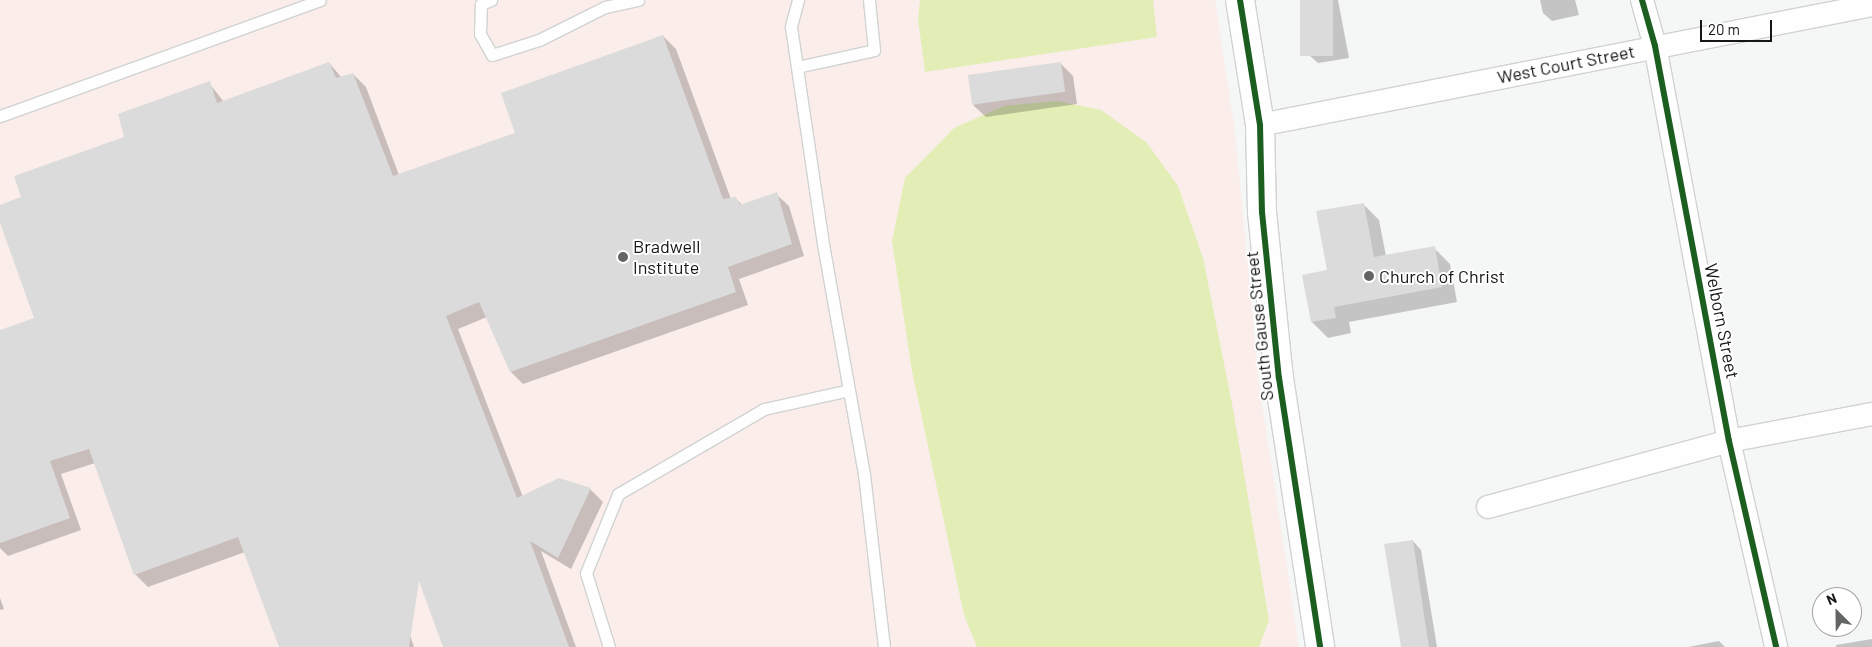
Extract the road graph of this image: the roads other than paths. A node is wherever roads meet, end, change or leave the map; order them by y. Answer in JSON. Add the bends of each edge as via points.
{"nodes":[{"id":1,"x":320,"y":0,"type":"edge"},
{"id":2,"x":491,"y":0,"type":"edge"},
{"id":3,"x":638,"y":0,"type":"edge"},
{"id":4,"x":798,"y":0,"type":"edge"},
{"id":5,"x":869,"y":0,"type":"edge"},
{"id":6,"x":1240,"y":0,"type":"edge"},
{"id":7,"x":1642,"y":0,"type":"edge"},
{"id":8,"x":1872,"y":5,"type":"edge"},
{"id":9,"x":1655,"y":46,"type":"junction"},
{"id":10,"x":797,"y":67,"type":"junction"},
{"id":11,"x":0,"y":116,"type":"edge"},
{"id":12,"x":1260,"y":125,"type":"junction"},
{"id":13,"x":849,"y":390,"type":"junction"},
{"id":14,"x":1872,"y":414,"type":"edge"},
{"id":15,"x":1729,"y":441,"type":"junction"},
{"id":16,"x":1488,"y":507,"type":"dead end"},
{"id":17,"x":609,"y":647,"type":"edge"},
{"id":18,"x":884,"y":647,"type":"edge"},
{"id":19,"x":1320,"y":647,"type":"edge"},
{"id":20,"x":1776,"y":647,"type":"edge"}],
"edges":[{"from":1,"to":11,"type":"lane"},
{"from":2,"to":3,"type":"lane","via":[[481,4],[480,34],[492,55],[540,40],[605,7]]},
{"from":4,"to":10,"type":"lane","via":[[791,27]]},
{"from":5,"to":10,"type":"lane","via":[[874,50]]},
{"from":6,"to":12,"type":"street","name":"South Gause Street"},
{"from":7,"to":9,"type":"street","name":"Welborn Street"},
{"from":8,"to":9,"type":"street","name":"West Court Street"},
{"from":9,"to":12,"type":"street","name":"West Court Street"},
{"from":9,"to":15,"type":"street","name":"Welborn Street"},
{"from":10,"to":13,"type":"lane"},
{"from":12,"to":19,"type":"street","name":"South Gause Street","via":[[1262,212],[1279,378]]},
{"from":13,"to":17,"type":"lane","via":[[764,410],[618,494],[586,573]]},
{"from":13,"to":18,"type":"lane","via":[[864,474]]},
{"from":14,"to":15,"type":"street"},
{"from":15,"to":16,"type":"street"},
{"from":15,"to":20,"type":"street","name":"Welborn Street"}]}
